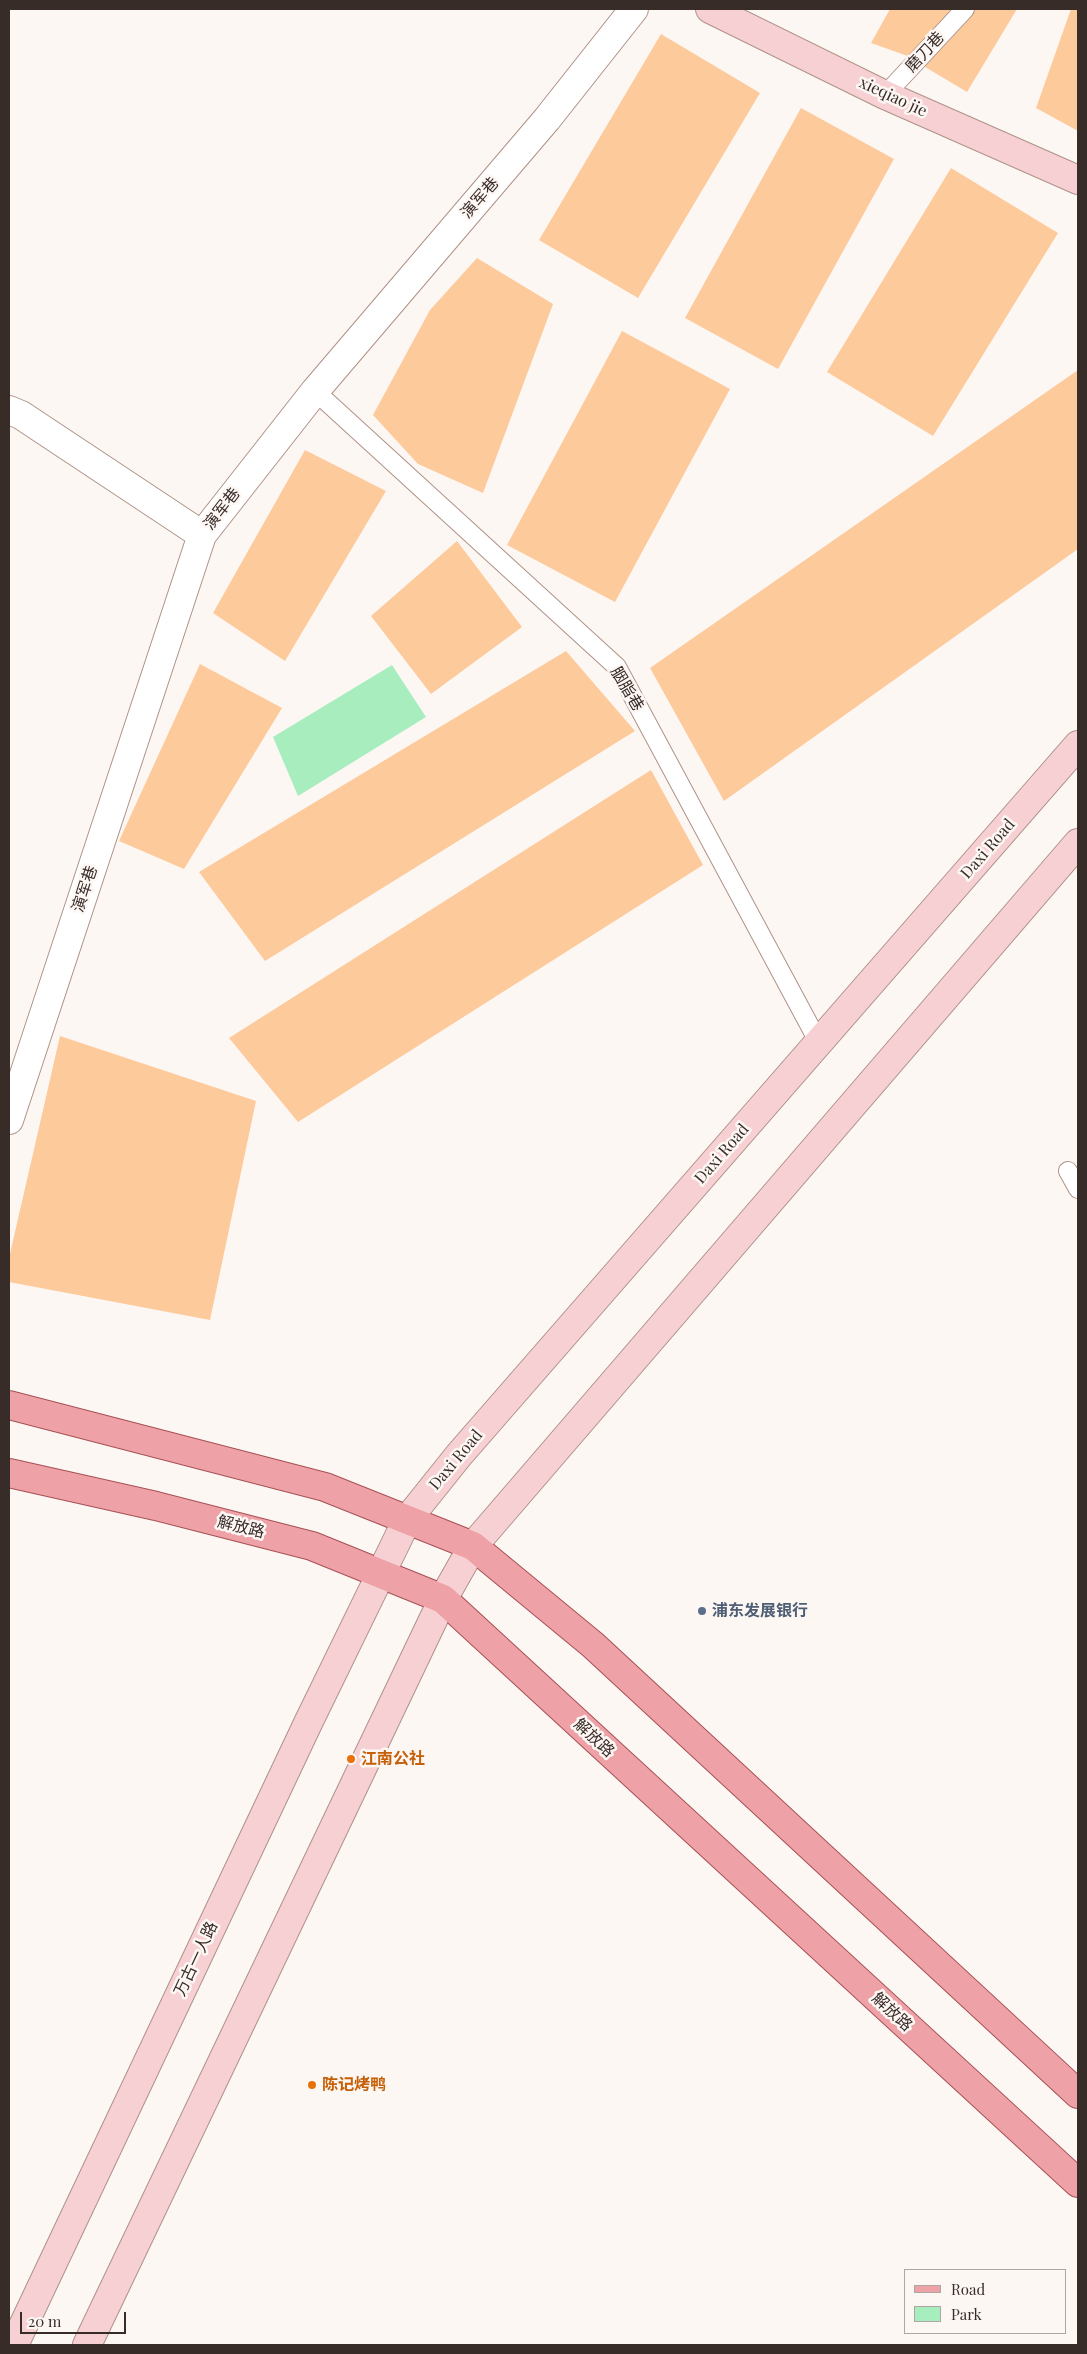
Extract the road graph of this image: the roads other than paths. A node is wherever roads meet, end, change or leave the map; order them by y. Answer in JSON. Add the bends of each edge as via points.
{"nodes":[{"id":1,"x":634,"y":9,"type":"edge"},
{"id":2,"x":710,"y":9,"type":"edge"},
{"id":3,"x":965,"y":9,"type":"edge"},
{"id":4,"x":885,"y":95,"type":"junction"},
{"id":5,"x":1078,"y":180,"type":"edge"},
{"id":6,"x":315,"y":391,"type":"junction"},
{"id":7,"x":9,"y":410,"type":"edge"},
{"id":8,"x":202,"y":535,"type":"junction"},
{"id":9,"x":1078,"y":745,"type":"edge"},
{"id":10,"x":1078,"y":844,"type":"edge"},
{"id":11,"x":819,"y":1043,"type":"junction"},
{"id":12,"x":9,"y":1120,"type":"edge"},
{"id":13,"x":1068,"y":1171,"type":"dead end"},
{"id":14,"x":1078,"y":1189,"type":"edge"},
{"id":15,"x":9,"y":1406,"type":"edge"},
{"id":16,"x":9,"y":1473,"type":"edge"},
{"id":17,"x":407,"y":1520,"type":"junction"},
{"id":18,"x":474,"y":1546,"type":"junction"},
{"id":19,"x":380,"y":1574,"type":"junction"},
{"id":20,"x":443,"y":1599,"type":"junction"},
{"id":21,"x":1078,"y":2094,"type":"edge"},
{"id":22,"x":1078,"y":2183,"type":"edge"},
{"id":23,"x":14,"y":2345,"type":"edge"},
{"id":24,"x":87,"y":2345,"type":"edge"}],
"edges":[{"from":1,"to":6,"type":"street","name":"演军巷","via":[[547,119]]},
{"from":2,"to":4,"type":"street","name":"xieqiao jie"},
{"from":3,"to":4,"type":"lane","name":"磨刀巷"},
{"from":4,"to":5,"type":"street","name":"xieqiao jie"},
{"from":6,"to":8,"type":"street","name":"演军巷"},
{"from":6,"to":11,"type":"lane","name":"胭脂巷","via":[[616,667]]},
{"from":7,"to":8,"type":"street"},
{"from":8,"to":12,"type":"street","name":"演军巷"},
{"from":9,"to":11,"type":"street","name":"Daxi Road"},
{"from":10,"to":18,"type":"street"},
{"from":11,"to":17,"type":"street","name":"Daxi Road"},
{"from":13,"to":14,"type":"lane"},
{"from":15,"to":17,"type":"main road","via":[[325,1487]]},
{"from":16,"to":19,"type":"main road","name":"解放路","via":[[312,1546]]},
{"from":17,"to":18,"type":"main road"},
{"from":17,"to":19,"type":"street","name":"Daxi Road"},
{"from":18,"to":20,"type":"street"},
{"from":18,"to":21,"type":"main road","via":[[594,1645]]},
{"from":19,"to":20,"type":"main road","name":"解放路"},
{"from":19,"to":23,"type":"street","name":"万古一人路"},
{"from":20,"to":22,"type":"main road","name":"解放路"},
{"from":20,"to":24,"type":"street"}]}
